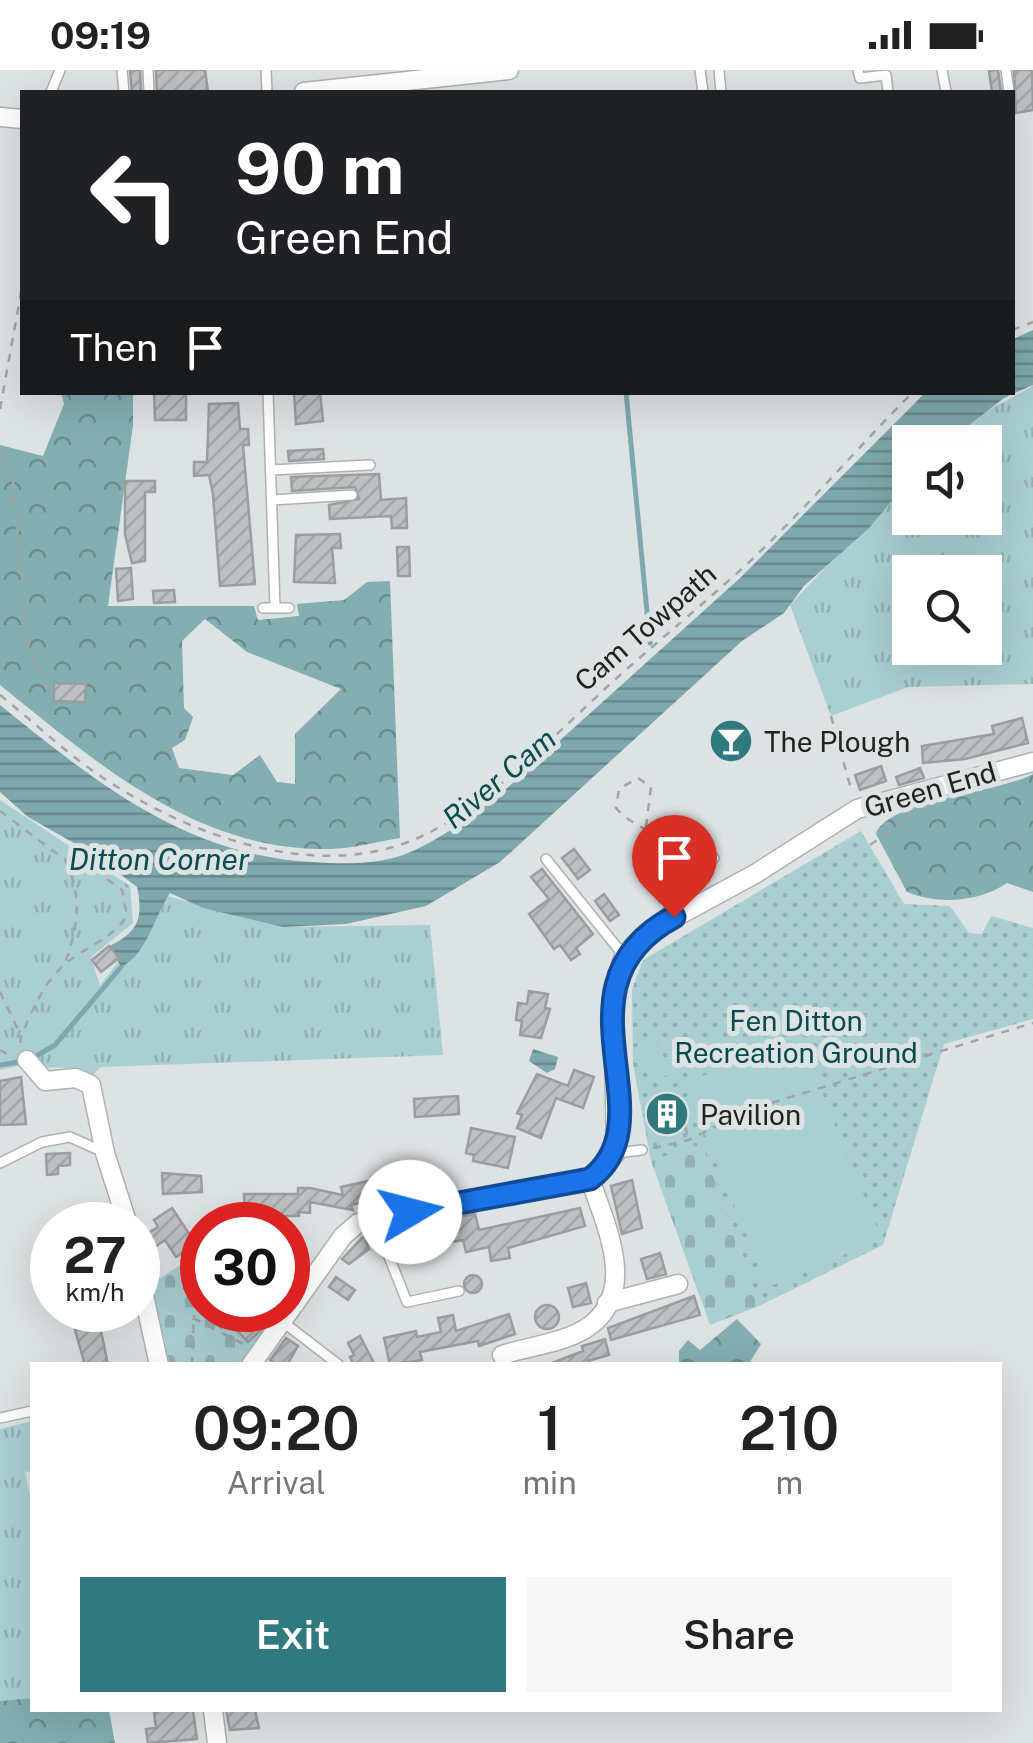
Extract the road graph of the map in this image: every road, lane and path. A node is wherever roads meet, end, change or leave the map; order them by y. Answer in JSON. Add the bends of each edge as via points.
{"nodes":[{"id":1,"x":500,"y":70,"type":"edge"},
{"id":2,"x":858,"y":70,"type":"edge"},
{"id":3,"x":312,"y":90,"type":"edge"},
{"id":4,"x":888,"y":90,"type":"edge"},
{"id":5,"x":20,"y":298,"type":"edge"},
{"id":6,"x":268,"y":395,"type":"edge"},
{"id":7,"x":910,"y":395,"type":"edge"},
{"id":8,"x":0,"y":409,"type":"edge"},
{"id":9,"x":0,"y":450,"type":"edge"},
{"id":10,"x":370,"y":465,"type":"dead end"},
{"id":11,"x":271,"y":470,"type":"junction"},
{"id":12,"x":352,"y":495,"type":"dead end"},
{"id":13,"x":272,"y":500,"type":"junction"},
{"id":14,"x":262,"y":608,"type":"dead end"},
{"id":15,"x":275,"y":608,"type":"junction"},
{"id":16,"x":289,"y":608,"type":"dead end"},
{"id":17,"x":46,"y":688,"type":"dead end"},
{"id":18,"x":0,"y":695,"type":"edge"},
{"id":19,"x":832,"y":716,"type":"dead end"},
{"id":20,"x":1033,"y":762,"type":"edge"},
{"id":21,"x":902,"y":794,"type":"junction"},
{"id":22,"x":857,"y":809,"type":"junction"},
{"id":23,"x":0,"y":812,"type":"edge"},
{"id":24,"x":646,"y":827,"type":"junction"},
{"id":25,"x":704,"y":844,"type":"dead end"},
{"id":26,"x":870,"y":845,"type":"dead end"},
{"id":27,"x":546,"y":858,"type":"dead end"},
{"id":28,"x":714,"y":858,"type":"dead end"},
{"id":29,"x":64,"y":859,"type":"junction"},
{"id":30,"x":699,"y":859,"type":"junction"},
{"id":31,"x":697,"y":876,"type":"junction"},
{"id":32,"x":648,"y":932,"type":"junction"},
{"id":33,"x":624,"y":956,"type":"junction"},
{"id":34,"x":64,"y":964,"type":"junction"},
{"id":35,"x":0,"y":992,"type":"edge"},
{"id":36,"x":1033,"y":1023,"type":"edge"},
{"id":37,"x":22,"y":1036,"type":"junction"},
{"id":38,"x":0,"y":1050,"type":"edge"},
{"id":39,"x":28,"y":1060,"type":"dead end"},
{"id":40,"x":673,"y":1097,"type":"dead end"},
{"id":41,"x":690,"y":1140,"type":"junction"},
{"id":42,"x":642,"y":1150,"type":"joint"},
{"id":43,"x":105,"y":1153,"type":"junction"},
{"id":44,"x":616,"y":1153,"type":"junction"},
{"id":45,"x":0,"y":1163,"type":"edge"},
{"id":46,"x":590,"y":1179,"type":"junction"},
{"id":47,"x":121,"y":1202,"type":"edge"},
{"id":48,"x":374,"y":1219,"type":"junction"},
{"id":49,"x":310,"y":1281,"type":"edge"},
{"id":50,"x":678,"y":1284,"type":"dead end"},
{"id":51,"x":459,"y":1291,"type":"dead end"},
{"id":52,"x":608,"y":1303,"type":"junction"},
{"id":53,"x":152,"y":1332,"type":"edge"},
{"id":54,"x":273,"y":1332,"type":"edge"},
{"id":55,"x":296,"y":1332,"type":"edge"},
{"id":56,"x":252,"y":1344,"type":"dead end"},
{"id":57,"x":538,"y":1344,"type":"junction"},
{"id":58,"x":502,"y":1355,"type":"dead end"},
{"id":59,"x":158,"y":1362,"type":"edge"},
{"id":60,"x":192,"y":1362,"type":"edge"},
{"id":61,"x":253,"y":1362,"type":"edge"},
{"id":62,"x":335,"y":1362,"type":"edge"},
{"id":63,"x":543,"y":1362,"type":"edge"},
{"id":64,"x":30,"y":1411,"type":"edge"},
{"id":65,"x":0,"y":1418,"type":"edge"},
{"id":66,"x":213,"y":1712,"type":"edge"},
{"id":67,"x":218,"y":1743,"type":"edge"}],
"edges":[{"from":1,"to":3,"type":"street"},
{"from":2,"to":4,"type":"lane","via":[[860,78],[886,74]]},
{"from":5,"to":8,"type":"path"},
{"from":6,"to":11,"type":"lane"},
{"from":7,"to":18,"type":"path","name":"Cam Towpath","via":[[713,594],[486,792],[406,842],[336,855],[226,839],[116,787]]},
{"from":9,"to":17,"type":"path","via":[[12,472],[28,642]]},
{"from":10,"to":11,"type":"lane"},
{"from":11,"to":13,"type":"lane"},
{"from":12,"to":13,"type":"lane"},
{"from":13,"to":15,"type":"lane"},
{"from":14,"to":15,"type":"lane"},
{"from":15,"to":16,"type":"lane"},
{"from":19,"to":22,"type":"path"},
{"from":20,"to":21,"type":"street","name":"Green End"},
{"from":21,"to":22,"type":"street","name":"Green End"},
{"from":21,"to":26,"type":"path","via":[[910,817]]},
{"from":22,"to":32,"type":"street","name":"Green End"},
{"from":23,"to":29,"type":"path"},
{"from":24,"to":24,"type":"path","via":[[651,788],[638,778],[619,789],[614,801],[626,820]]},
{"from":24,"to":30,"type":"path"},
{"from":25,"to":30,"type":"lane"},
{"from":27,"to":33,"type":"lane"},
{"from":28,"to":31,"type":"lane"},
{"from":29,"to":34,"type":"path","via":[[78,904]]},
{"from":29,"to":34,"type":"path","via":[[122,890],[127,916],[114,935]]},
{"from":30,"to":31,"type":"lane"},
{"from":31,"to":32,"type":"lane","via":[[693,889]]},
{"from":32,"to":33,"type":"street","name":"Green End"},
{"from":33,"to":44,"type":"street","via":[[613,990]]},
{"from":34,"to":37,"type":"path","via":[[40,994]]},
{"from":35,"to":37,"type":"path"},
{"from":36,"to":41,"type":"path","via":[[745,1110]]},
{"from":37,"to":38,"type":"path","via":[[19,1058]]},
{"from":39,"to":43,"type":"street","via":[[45,1080],[76,1078],[91,1085]]},
{"from":40,"to":41,"type":"path"},
{"from":41,"to":42,"type":"path"},
{"from":42,"to":44,"type":"lane"},
{"from":43,"to":45,"type":"lane","via":[[70,1137],[42,1142]]},
{"from":43,"to":47,"type":"street"},
{"from":44,"to":46,"type":"street"},
{"from":46,"to":48,"type":"street"},
{"from":46,"to":52,"type":"street","via":[[618,1272]]},
{"from":48,"to":49,"type":"street","via":[[343,1236]]},
{"from":48,"to":51,"type":"lane","via":[[407,1302]]},
{"from":50,"to":52,"type":"street"},
{"from":52,"to":57,"type":"street","via":[[584,1330]]},
{"from":53,"to":59,"type":"street"},
{"from":54,"to":61,"type":"street"},
{"from":55,"to":62,"type":"lane"},
{"from":56,"to":60,"type":"path","via":[[212,1332],[193,1317]]},
{"from":57,"to":58,"type":"street"},
{"from":57,"to":63,"type":"street"},
{"from":64,"to":65,"type":"lane"},
{"from":66,"to":67,"type":"street"}]}
